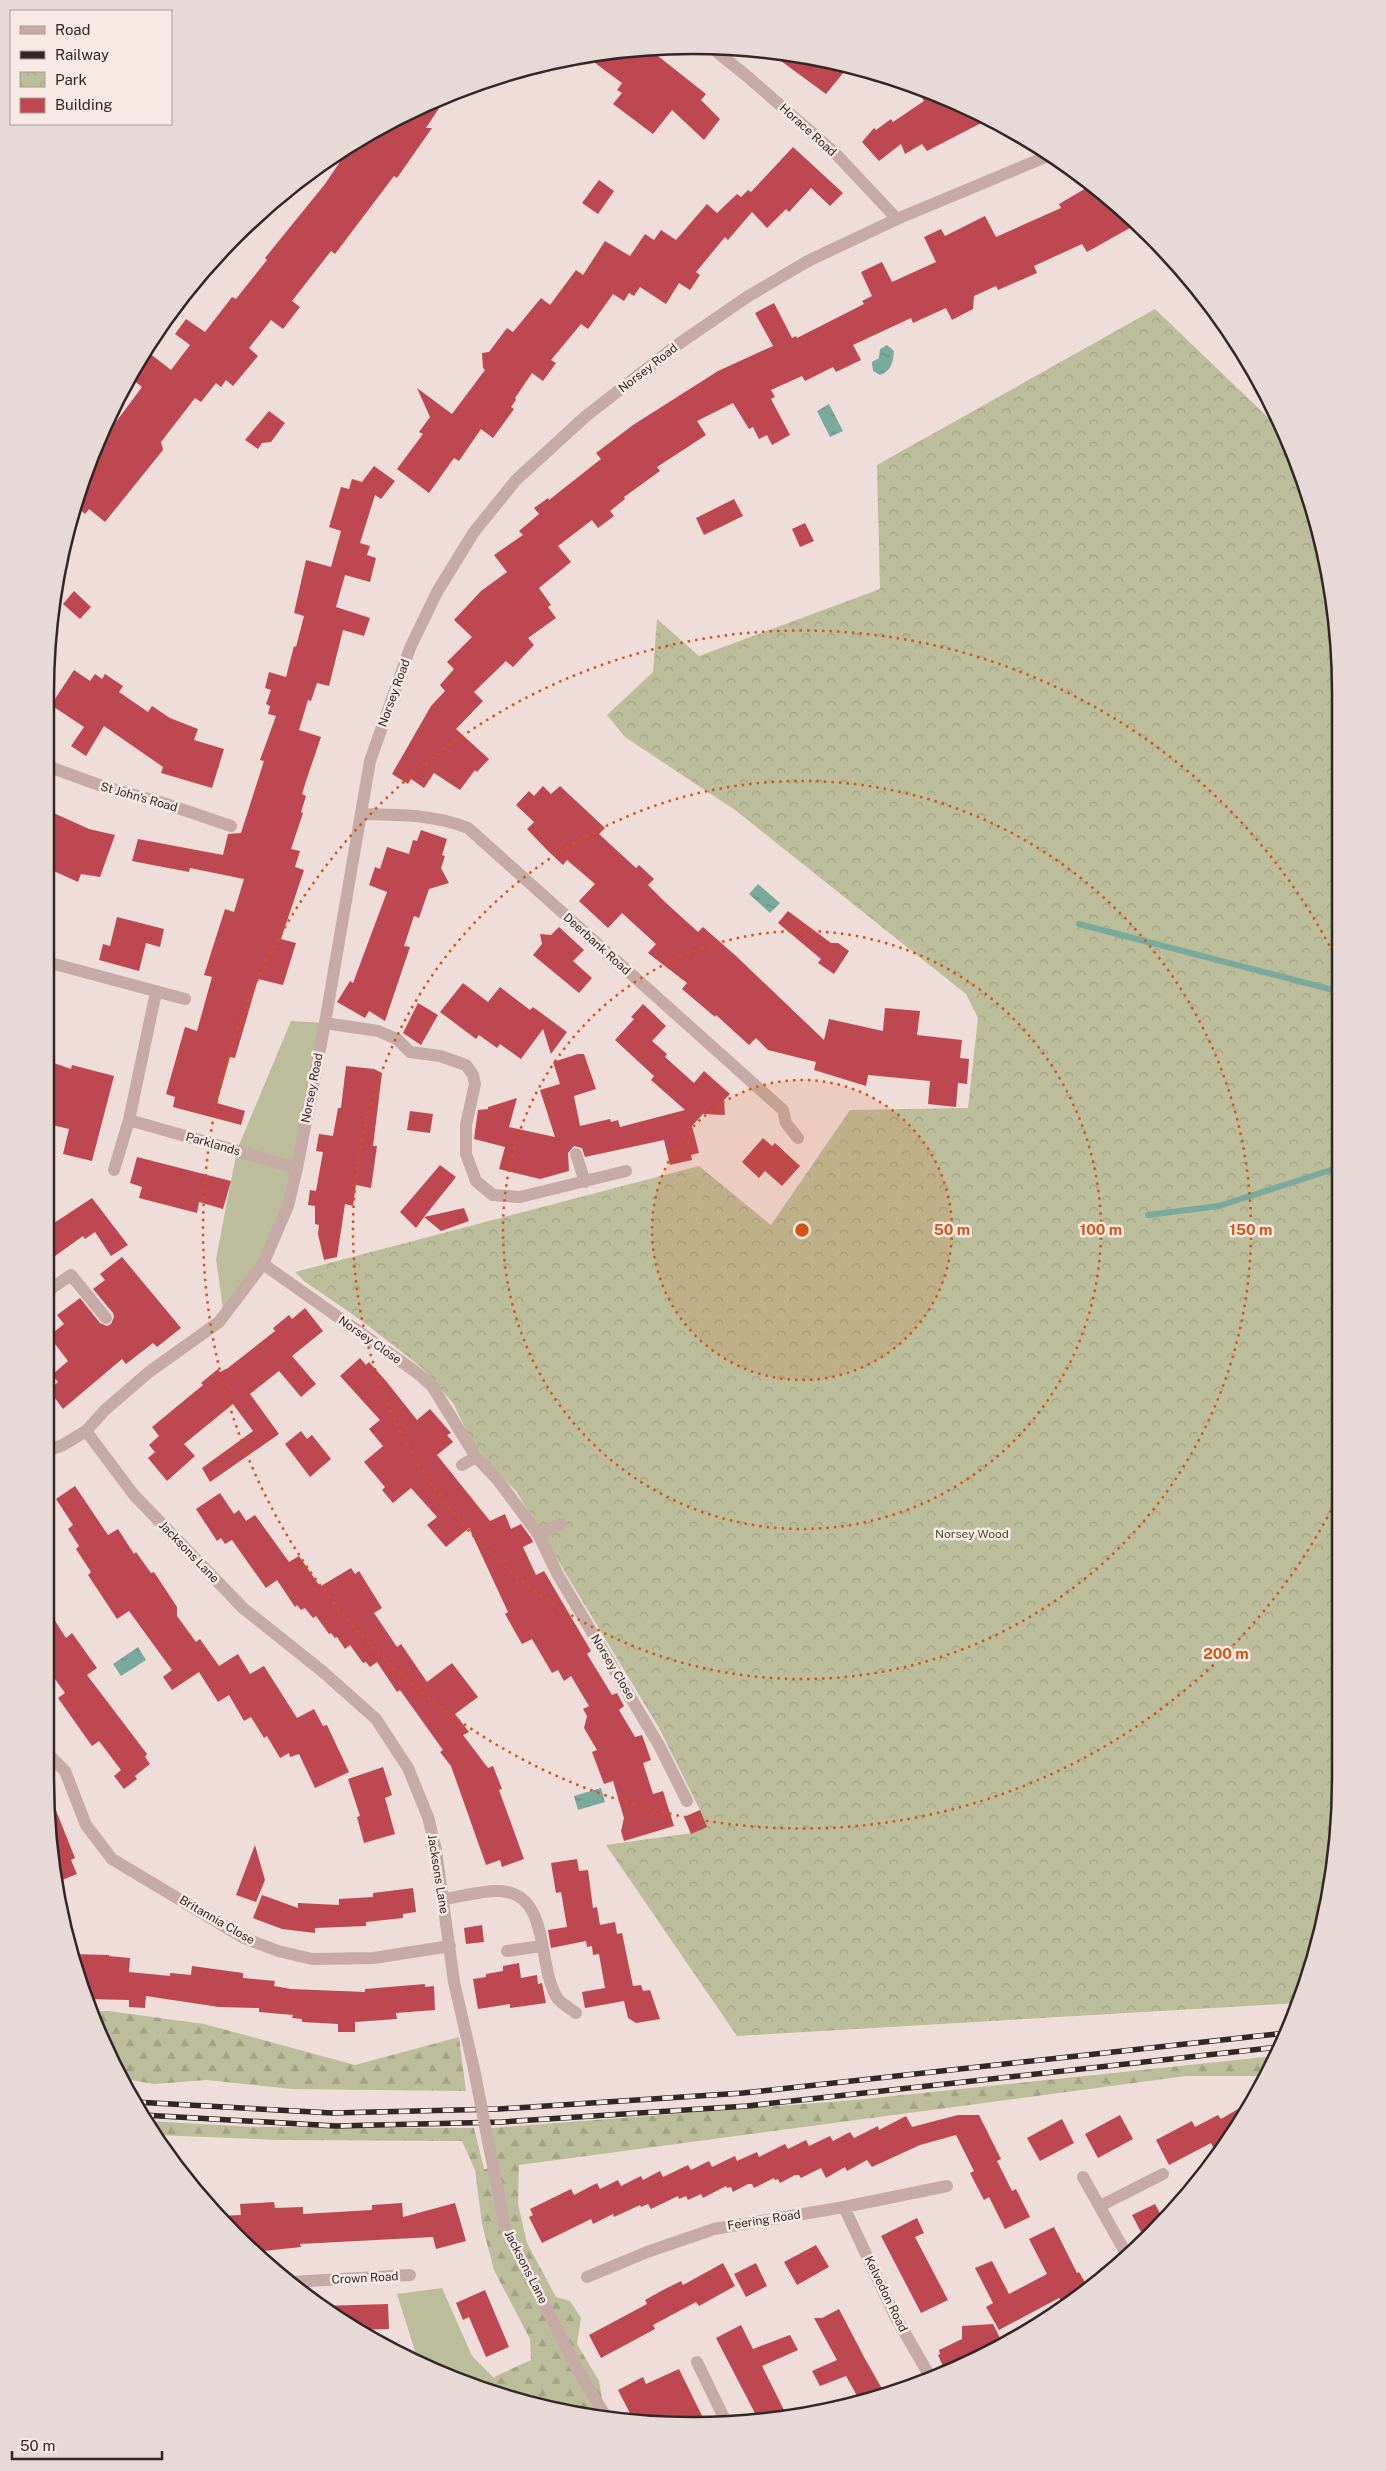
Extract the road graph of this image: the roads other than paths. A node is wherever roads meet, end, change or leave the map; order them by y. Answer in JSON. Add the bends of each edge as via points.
{"nodes":[{"id":1,"x":720,"y":55,"type":"edge"},
{"id":2,"x":1043,"y":158,"type":"edge"},
{"id":3,"x":897,"y":219,"type":"junction"},
{"id":4,"x":54,"y":770,"type":"edge"},
{"id":5,"x":361,"y":814,"type":"junction"},
{"id":6,"x":231,"y":826,"type":"dead end"},
{"id":7,"x":54,"y":963,"type":"edge"},
{"id":8,"x":156,"y":992,"type":"junction"},
{"id":9,"x":184,"y":999,"type":"dead end"},
{"id":10,"x":325,"y":1023,"type":"junction"},
{"id":11,"x":129,"y":1120,"type":"junction"},
{"id":12,"x":798,"y":1138,"type":"dead end"},
{"id":13,"x":576,"y":1154,"type":"dead end"},
{"id":14,"x":297,"y":1168,"type":"junction"},
{"id":15,"x":114,"y":1170,"type":"dead end"},
{"id":16,"x":626,"y":1170,"type":"dead end"},
{"id":17,"x":585,"y":1182,"type":"junction"},
{"id":18,"x":263,"y":1264,"type":"junction"},
{"id":19,"x":54,"y":1287,"type":"edge"},
{"id":20,"x":106,"y":1318,"type":"dead end"},
{"id":21,"x":86,"y":1431,"type":"junction"},
{"id":22,"x":54,"y":1448,"type":"edge"},
{"id":23,"x":476,"y":1457,"type":"junction"},
{"id":24,"x":462,"y":1465,"type":"dead end"},
{"id":25,"x":561,"y":1524,"type":"dead end"},
{"id":26,"x":538,"y":1534,"type":"junction"},
{"id":27,"x":54,"y":1760,"type":"edge"},
{"id":28,"x":687,"y":1801,"type":"dead end"},
{"id":29,"x":443,"y":1899,"type":"junction"},
{"id":30,"x":450,"y":1946,"type":"junction"},
{"id":31,"x":541,"y":1946,"type":"junction"},
{"id":32,"x":507,"y":1951,"type":"dead end"},
{"id":33,"x":576,"y":2013,"type":"dead end"},
{"id":34,"x":1163,"y":2174,"type":"dead end"},
{"id":35,"x":1083,"y":2177,"type":"dead end"},
{"id":36,"x":947,"y":2186,"type":"dead end"},
{"id":37,"x":1100,"y":2206,"type":"junction"},
{"id":38,"x":844,"y":2207,"type":"junction"},
{"id":39,"x":1124,"y":2250,"type":"edge"},
{"id":40,"x":410,"y":2275,"type":"dead end"},
{"id":41,"x":587,"y":2277,"type":"dead end"},
{"id":42,"x":300,"y":2281,"type":"edge"},
{"id":43,"x":697,"y":2362,"type":"dead end"},
{"id":44,"x":928,"y":2373,"type":"edge"},
{"id":45,"x":602,"y":2411,"type":"edge"},
{"id":46,"x":723,"y":2416,"type":"edge"}],
"edges":[{"from":1,"to":3,"type":"street","name":"Horace Road","via":[[835,153]]},
{"from":2,"to":3,"type":"street","name":"Norsey Road"},
{"from":3,"to":5,"type":"street","name":"Norsey Road","via":[[808,262],[747,297],[677,345],[586,416],[516,480],[474,532],[437,592],[414,640],[370,761]]},
{"from":4,"to":6,"type":"street","name":"St John's Road"},
{"from":5,"to":10,"type":"street","name":"Norsey Road"},
{"from":5,"to":12,"type":"street","name":"Deerbank Road","via":[[446,819],[468,828],[783,1110],[786,1122]]},
{"from":7,"to":8,"type":"street"},
{"from":8,"to":9,"type":"street"},
{"from":8,"to":11,"type":"street"},
{"from":10,"to":14,"type":"street","name":"Norsey Road"},
{"from":10,"to":17,"type":"street","via":[[378,1031],[397,1039],[410,1052],[440,1056],[466,1065],[475,1084],[466,1124],[466,1154],[476,1180],[493,1195],[520,1197]]},
{"from":11,"to":14,"type":"street","name":"Parklands"},
{"from":11,"to":15,"type":"street"},
{"from":13,"to":17,"type":"street"},
{"from":14,"to":18,"type":"street","name":"Norsey Road","via":[[288,1206]]},
{"from":16,"to":17,"type":"street"},
{"from":18,"to":21,"type":"street","name":"Norsey Road","via":[[219,1322],[149,1372]]},
{"from":18,"to":23,"type":"street","name":"Norsey Close","via":[[432,1386]]},
{"from":19,"to":20,"type":"street","via":[[71,1275]]},
{"from":21,"to":22,"type":"street","name":"Norsey Road"},
{"from":21,"to":29,"type":"street","name":"Jacksons Lane","via":[[134,1495],[243,1608],[376,1719],[408,1768],[428,1817]]},
{"from":23,"to":24,"type":"street"},
{"from":23,"to":26,"type":"street","name":"Norsey Close","via":[[497,1479]]},
{"from":25,"to":26,"type":"street"},
{"from":26,"to":28,"type":"street","name":"Norsey Close","via":[[558,1575],[660,1748]]},
{"from":27,"to":30,"type":"street","name":"Britannia Close","via":[[65,1772],[86,1825],[112,1859],[244,1938],[312,1959],[374,1958]]},
{"from":29,"to":30,"type":"street","name":"Jacksons Lane"},
{"from":29,"to":31,"type":"street","via":[[500,1891],[515,1895],[534,1911]]},
{"from":30,"to":45,"type":"street","name":"Jacksons Lane","bridge":true,"via":[[454,1982],[506,2227],[576,2367]]},
{"from":31,"to":32,"type":"street"},
{"from":31,"to":33,"type":"street","via":[[558,1999]]},
{"from":34,"to":37,"type":"street"},
{"from":35,"to":37,"type":"street"},
{"from":36,"to":38,"type":"street","name":"Feering Road"},
{"from":37,"to":39,"type":"street"},
{"from":38,"to":41,"type":"street","name":"Feering Road","via":[[714,2229]]},
{"from":38,"to":44,"type":"street","name":"Kelvedon Road","via":[[895,2316]]},
{"from":40,"to":42,"type":"street","name":"Crown Road"},
{"from":43,"to":46,"type":"street"}]}
